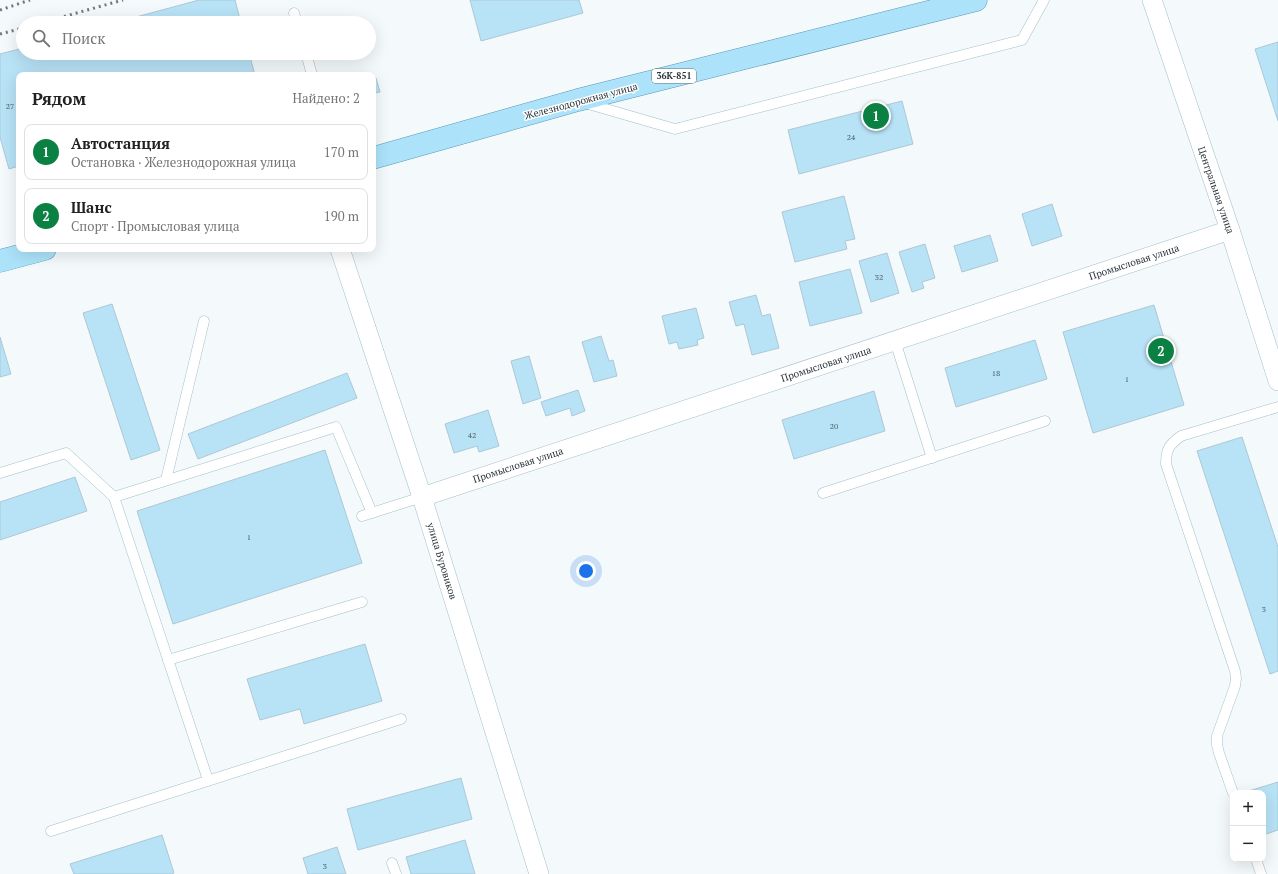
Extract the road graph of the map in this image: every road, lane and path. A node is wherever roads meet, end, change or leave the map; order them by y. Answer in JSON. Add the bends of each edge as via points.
{"nodes":[{"id":1,"x":976,"y":0,"type":"edge"},
{"id":2,"x":1044,"y":0,"type":"edge"},
{"id":3,"x":1152,"y":0,"type":"edge"},
{"id":4,"x":294,"y":13,"type":"dead end"},
{"id":5,"x":295,"y":16,"type":"edge"},
{"id":6,"x":308,"y":60,"type":"edge"},
{"id":7,"x":311,"y":72,"type":"edge"},
{"id":8,"x":578,"y":100,"type":"junction"},
{"id":9,"x":376,"y":157,"type":"edge"},
{"id":10,"x":1230,"y":230,"type":"junction"},
{"id":11,"x":35,"y":252,"type":"edge"},
{"id":12,"x":341,"y":252,"type":"edge"},
{"id":13,"x":0,"y":262,"type":"edge"},
{"id":14,"x":204,"y":321,"type":"dead end"},
{"id":15,"x":895,"y":341,"type":"junction"},
{"id":16,"x":1278,"y":381,"type":"edge"},
{"id":17,"x":1278,"y":407,"type":"edge"},
{"id":18,"x":1045,"y":421,"type":"dead end"},
{"id":19,"x":932,"y":458,"type":"junction"},
{"id":20,"x":0,"y":472,"type":"edge"},
{"id":21,"x":166,"y":480,"type":"junction"},
{"id":22,"x":823,"y":493,"type":"dead end"},
{"id":23,"x":114,"y":497,"type":"junction"},
{"id":24,"x":422,"y":497,"type":"junction"},
{"id":25,"x":372,"y":513,"type":"junction"},
{"id":26,"x":362,"y":516,"type":"dead end"},
{"id":27,"x":362,"y":602,"type":"dead end"},
{"id":28,"x":168,"y":660,"type":"junction"},
{"id":29,"x":401,"y":718,"type":"dead end"},
{"id":30,"x":208,"y":780,"type":"junction"},
{"id":31,"x":1232,"y":790,"type":"edge"},
{"id":32,"x":51,"y":831,"type":"dead end"},
{"id":33,"x":1257,"y":862,"type":"edge"},
{"id":34,"x":392,"y":863,"type":"dead end"},
{"id":35,"x":396,"y":874,"type":"edge"},
{"id":36,"x":539,"y":874,"type":"edge"},
{"id":37,"x":1261,"y":874,"type":"edge"}],
"edges":[{"from":1,"to":8,"type":"main road","name":"Железнодорожная улица","number":"36К-851"},
{"from":2,"to":8,"type":"lane","via":[[1022,40],[675,129]]},
{"from":3,"to":10,"type":"street","name":"Центральная улица"},
{"from":4,"to":5,"type":"lane"},
{"from":6,"to":7,"type":"lane"},
{"from":8,"to":9,"type":"main road","name":"Железнодорожная улица","number":"36К-851"},
{"from":10,"to":15,"type":"street","name":"Промысловая улица"},
{"from":10,"to":16,"type":"street","name":"Центральная улица"},
{"from":11,"to":13,"type":"main road"},
{"from":12,"to":24,"type":"street","name":"улица Буровиков"},
{"from":14,"to":21,"type":"lane"},
{"from":15,"to":19,"type":"lane"},
{"from":15,"to":24,"type":"street","name":"Промысловая улица"},
{"from":17,"to":31,"type":"lane","via":[[1181,436],[1171,443],[1166,453],[1166,464],[1235,671],[1235,686],[1217,736],[1219,753]]},
{"from":18,"to":19,"type":"lane"},
{"from":19,"to":22,"type":"lane"},
{"from":20,"to":23,"type":"lane","via":[[66,453]]},
{"from":21,"to":23,"type":"lane"},
{"from":21,"to":25,"type":"lane","via":[[336,427]]},
{"from":23,"to":28,"type":"lane"},
{"from":24,"to":25,"type":"lane"},
{"from":24,"to":36,"type":"street","name":"улица Буровиков"},
{"from":25,"to":26,"type":"lane"},
{"from":27,"to":28,"type":"lane"},
{"from":28,"to":30,"type":"lane"},
{"from":29,"to":30,"type":"lane"},
{"from":30,"to":32,"type":"lane"},
{"from":33,"to":37,"type":"lane"},
{"from":34,"to":35,"type":"lane"}]}
